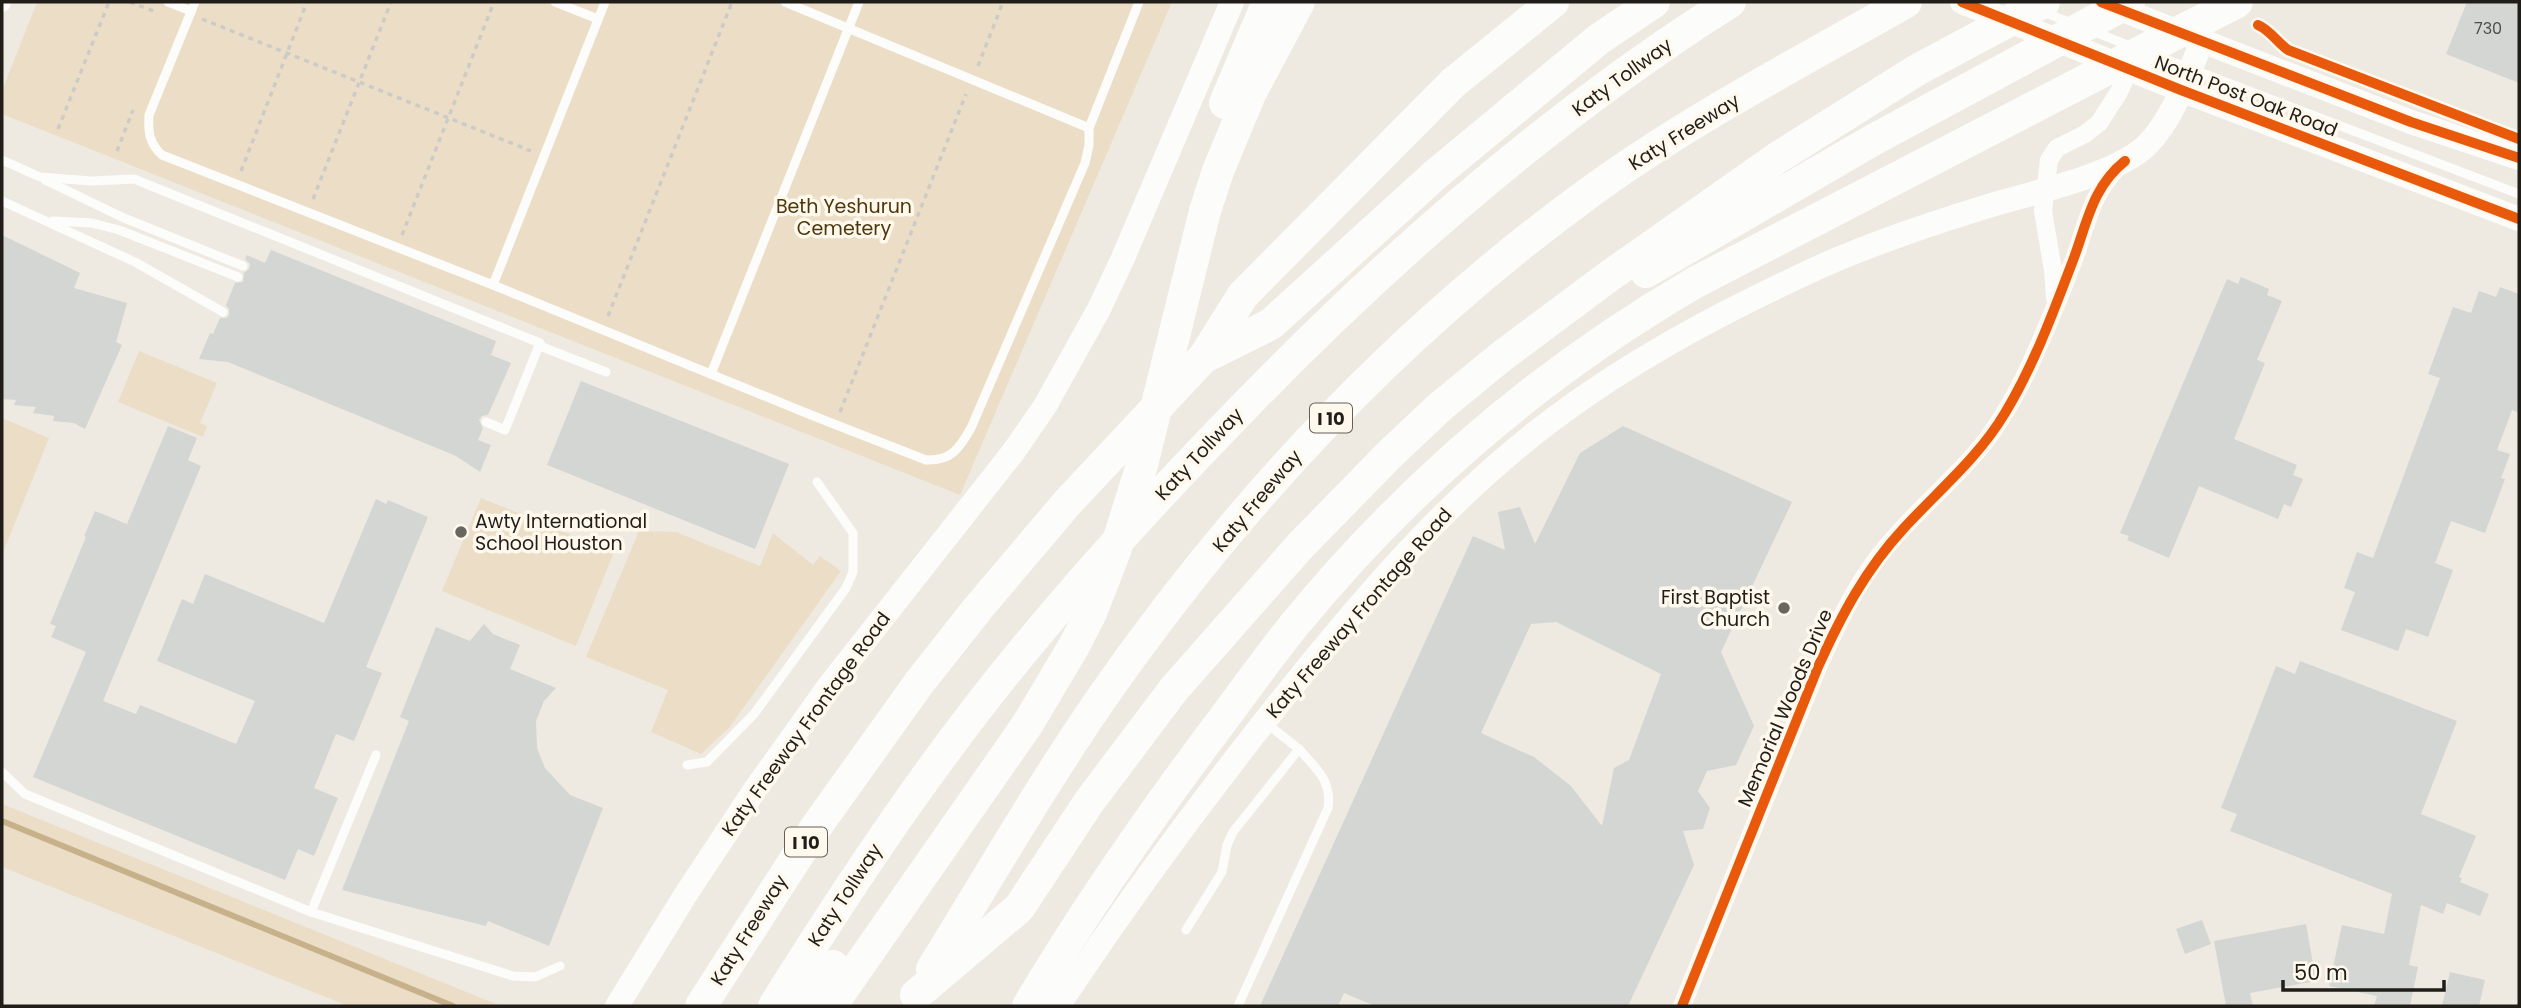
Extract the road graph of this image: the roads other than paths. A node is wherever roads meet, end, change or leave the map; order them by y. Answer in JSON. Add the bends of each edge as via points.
{"nodes":[{"id":1,"x":168,"y":2,"type":"edge"},
{"id":2,"x":555,"y":2,"type":"edge"},
{"id":3,"x":605,"y":2,"type":"edge"},
{"id":4,"x":785,"y":2,"type":"edge"},
{"id":5,"x":859,"y":2,"type":"edge"},
{"id":6,"x":1139,"y":2,"type":"edge"},
{"id":7,"x":1232,"y":2,"type":"edge"},
{"id":8,"x":1268,"y":2,"type":"edge"},
{"id":9,"x":1299,"y":2,"type":"edge"},
{"id":10,"x":1553,"y":2,"type":"edge"},
{"id":11,"x":1654,"y":2,"type":"edge"},
{"id":12,"x":1730,"y":2,"type":"edge"},
{"id":13,"x":1906,"y":2,"type":"edge"},
{"id":14,"x":1962,"y":2,"type":"edge"},
{"id":15,"x":2020,"y":2,"type":"edge"},
{"id":16,"x":2044,"y":2,"type":"edge"},
{"id":17,"x":2101,"y":2,"type":"edge"},
{"id":18,"x":2237,"y":2,"type":"edge"},
{"id":19,"x":193,"y":6,"type":"edge"},
{"id":20,"x":2139,"y":12,"type":"edge"},
{"id":21,"x":598,"y":19,"type":"junction"},
{"id":22,"x":848,"y":27,"type":"junction"},
{"id":23,"x":2202,"y":42,"type":"junction"},
{"id":24,"x":2133,"y":69,"type":"junction"},
{"id":25,"x":2180,"y":73,"type":"junction"},
{"id":26,"x":1241,"y":89,"type":"junction"},
{"id":27,"x":1089,"y":128,"type":"junction"},
{"id":28,"x":2519,"y":158,"type":"edge"},
{"id":29,"x":2,"y":160,"type":"edge"},
{"id":30,"x":2125,"y":161,"type":"junction"},
{"id":31,"x":40,"y":177,"type":"junction"},
{"id":32,"x":2044,"y":189,"type":"junction"},
{"id":33,"x":2519,"y":194,"type":"edge"},
{"id":34,"x":2,"y":201,"type":"edge"},
{"id":35,"x":2519,"y":219,"type":"edge"},
{"id":36,"x":46,"y":221,"type":"junction"},
{"id":37,"x":243,"y":266,"type":"dead end"},
{"id":38,"x":238,"y":277,"type":"dead end"},
{"id":39,"x":493,"y":285,"type":"junction"},
{"id":40,"x":2052,"y":311,"type":"junction"},
{"id":41,"x":223,"y":312,"type":"dead end"},
{"id":42,"x":540,"y":346,"type":"junction"},
{"id":43,"x":1502,"y":356,"type":"junction"},
{"id":44,"x":1203,"y":358,"type":"junction"},
{"id":45,"x":606,"y":372,"type":"dead end"},
{"id":46,"x":711,"y":374,"type":"junction"},
{"id":47,"x":486,"y":422,"type":"dead end"},
{"id":48,"x":817,"y":482,"type":"dead end"},
{"id":49,"x":1264,"y":722,"type":"junction"},
{"id":50,"x":1299,"y":749,"type":"junction"},
{"id":51,"x":376,"y":755,"type":"dead end"},
{"id":52,"x":687,"y":765,"type":"dead end"},
{"id":53,"x":2,"y":772,"type":"edge"},
{"id":54,"x":311,"y":912,"type":"junction"},
{"id":55,"x":1186,"y":930,"type":"dead end"},
{"id":56,"x":560,"y":966,"type":"dead end"},
{"id":57,"x":913,"y":1001,"type":"edge"},
{"id":58,"x":617,"y":1006,"type":"edge"},
{"id":59,"x":701,"y":1006,"type":"edge"},
{"id":60,"x":774,"y":1006,"type":"edge"},
{"id":61,"x":806,"y":1006,"type":"edge"},
{"id":62,"x":831,"y":1006,"type":"edge"},
{"id":63,"x":1028,"y":1006,"type":"edge"},
{"id":64,"x":1058,"y":1006,"type":"edge"},
{"id":65,"x":1238,"y":1006,"type":"edge"},
{"id":66,"x":1682,"y":1006,"type":"edge"}],
"edges":[{"from":1,"to":19,"type":"lane"},
{"from":2,"to":21,"type":"lane"},
{"from":3,"to":21,"type":"lane"},
{"from":4,"to":22,"type":"lane"},
{"from":5,"to":22,"type":"lane"},
{"from":6,"to":27,"type":"lane"},
{"from":7,"to":58,"type":"main road","name":"Katy Freeway Frontage Road","via":[[1118,269],[1045,406],[754,791]]},
{"from":8,"to":26,"type":"highway"},
{"from":9,"to":26,"type":"highway"},
{"from":10,"to":44,"type":"highway","via":[[1454,83],[1243,295]]},
{"from":11,"to":44,"type":"highway","name":"Katy Freeway","number":"I 10","via":[[1599,39],[1436,173],[1271,324]]},
{"from":12,"to":60,"type":"highway","name":"Katy Tollway","via":[[1595,95],[1481,184],[1301,348],[1179,474],[1027,646],[959,732],[844,896]]},
{"from":13,"to":57,"type":"highway","name":"Katy Freeway","number":"I 10","via":[[1640,158],[1583,197],[1451,304],[1371,377],[1259,495],[1106,693]]},
{"from":14,"to":24,"type":"main road","name":"North Post Oak Road"},
{"from":15,"to":24,"type":"lane"},
{"from":16,"to":43,"type":"highway","via":[[1917,70],[1777,158]]},
{"from":17,"to":20,"type":"main road","name":"North Post Oak Road"},
{"from":18,"to":63,"type":"highway","via":[[1696,282],[1585,352],[1489,426],[1409,500],[1295,624],[1167,795]]},
{"from":19,"to":39,"type":"lane","via":[[149,115],[152,146],[162,156]]},
{"from":20,"to":23,"type":"main road","name":"North Post Oak Road"},
{"from":20,"to":24,"type":"street","name":"Memorial Woods Drive"},
{"from":20,"to":43,"type":"highway","via":[[1873,140]]},
{"from":21,"to":39,"type":"lane"},
{"from":22,"to":27,"type":"lane"},
{"from":22,"to":46,"type":"lane"},
{"from":23,"to":25,"type":"main road","name":"Katy Freeway Frontage Road"},
{"from":23,"to":28,"type":"main road","name":"North Post Oak Road"},
{"from":24,"to":25,"type":"main road","name":"North Post Oak Road"},
{"from":24,"to":32,"type":"street","name":"Memorial Woods Drive","via":[[2099,123],[2052,153]]},
{"from":25,"to":30,"type":"main road","name":"Katy Freeway Frontage Road","via":[[2157,133]]},
{"from":25,"to":33,"type":"lane"},
{"from":25,"to":35,"type":"main road","name":"North Post Oak Road"},
{"from":26,"to":61,"type":"highway","via":[[1189,197],[1106,521],[1066,618],[1008,716]]},
{"from":26,"to":62,"type":"highway","via":[[1129,509],[1091,613],[1027,724]]},
{"from":27,"to":46,"type":"lane","via":[[1085,163],[971,428],[952,456],[926,460]]},
{"from":29,"to":31,"type":"lane"},
{"from":30,"to":32,"type":"main road","name":"Katy Freeway Frontage Road"},
{"from":30,"to":40,"type":"street","name":"Memorial Woods Drive","via":[[2093,201]]},
{"from":31,"to":37,"type":"lane","via":[[124,218]]},
{"from":31,"to":42,"type":"lane","via":[[134,179]]},
{"from":32,"to":40,"type":"street","name":"Memorial Woods Drive","via":[[2054,282]]},
{"from":32,"to":49,"type":"main road","name":"Katy Freeway Frontage Road","via":[[1838,258],[1716,317],[1592,391],[1452,505],[1345,623]]},
{"from":34,"to":36,"type":"lane"},
{"from":36,"to":38,"type":"lane","via":[[92,223],[119,230]]},
{"from":36,"to":41,"type":"lane","via":[[135,262]]},
{"from":39,"to":46,"type":"lane"},
{"from":40,"to":66,"type":"street","name":"Memorial Woods Drive","via":[[2005,413],[1975,454],[1873,564],[1843,612]]},
{"from":42,"to":45,"type":"lane"},
{"from":42,"to":47,"type":"lane","via":[[505,430]]},
{"from":43,"to":57,"type":"highway","via":[[1391,453],[1283,564],[1174,688],[1018,908]]},
{"from":44,"to":59,"type":"highway","name":"Katy Freeway","number":"I 10","via":[[1068,502],[928,672],[809,837]]},
{"from":48,"to":52,"type":"lane","via":[[853,533],[853,572],[846,588],[754,714],[707,762]]},
{"from":49,"to":50,"type":"lane"},
{"from":49,"to":64,"type":"main road","name":"Katy Freeway Frontage Road","via":[[1125,905]]},
{"from":50,"to":55,"type":"lane","via":[[1233,832],[1222,872]]},
{"from":50,"to":65,"type":"lane","via":[[1328,785],[1328,808]]},
{"from":51,"to":54,"type":"lane"},
{"from":53,"to":54,"type":"lane","via":[[25,794]]},
{"from":54,"to":56,"type":"lane","via":[[513,976],[535,977]]}]}
